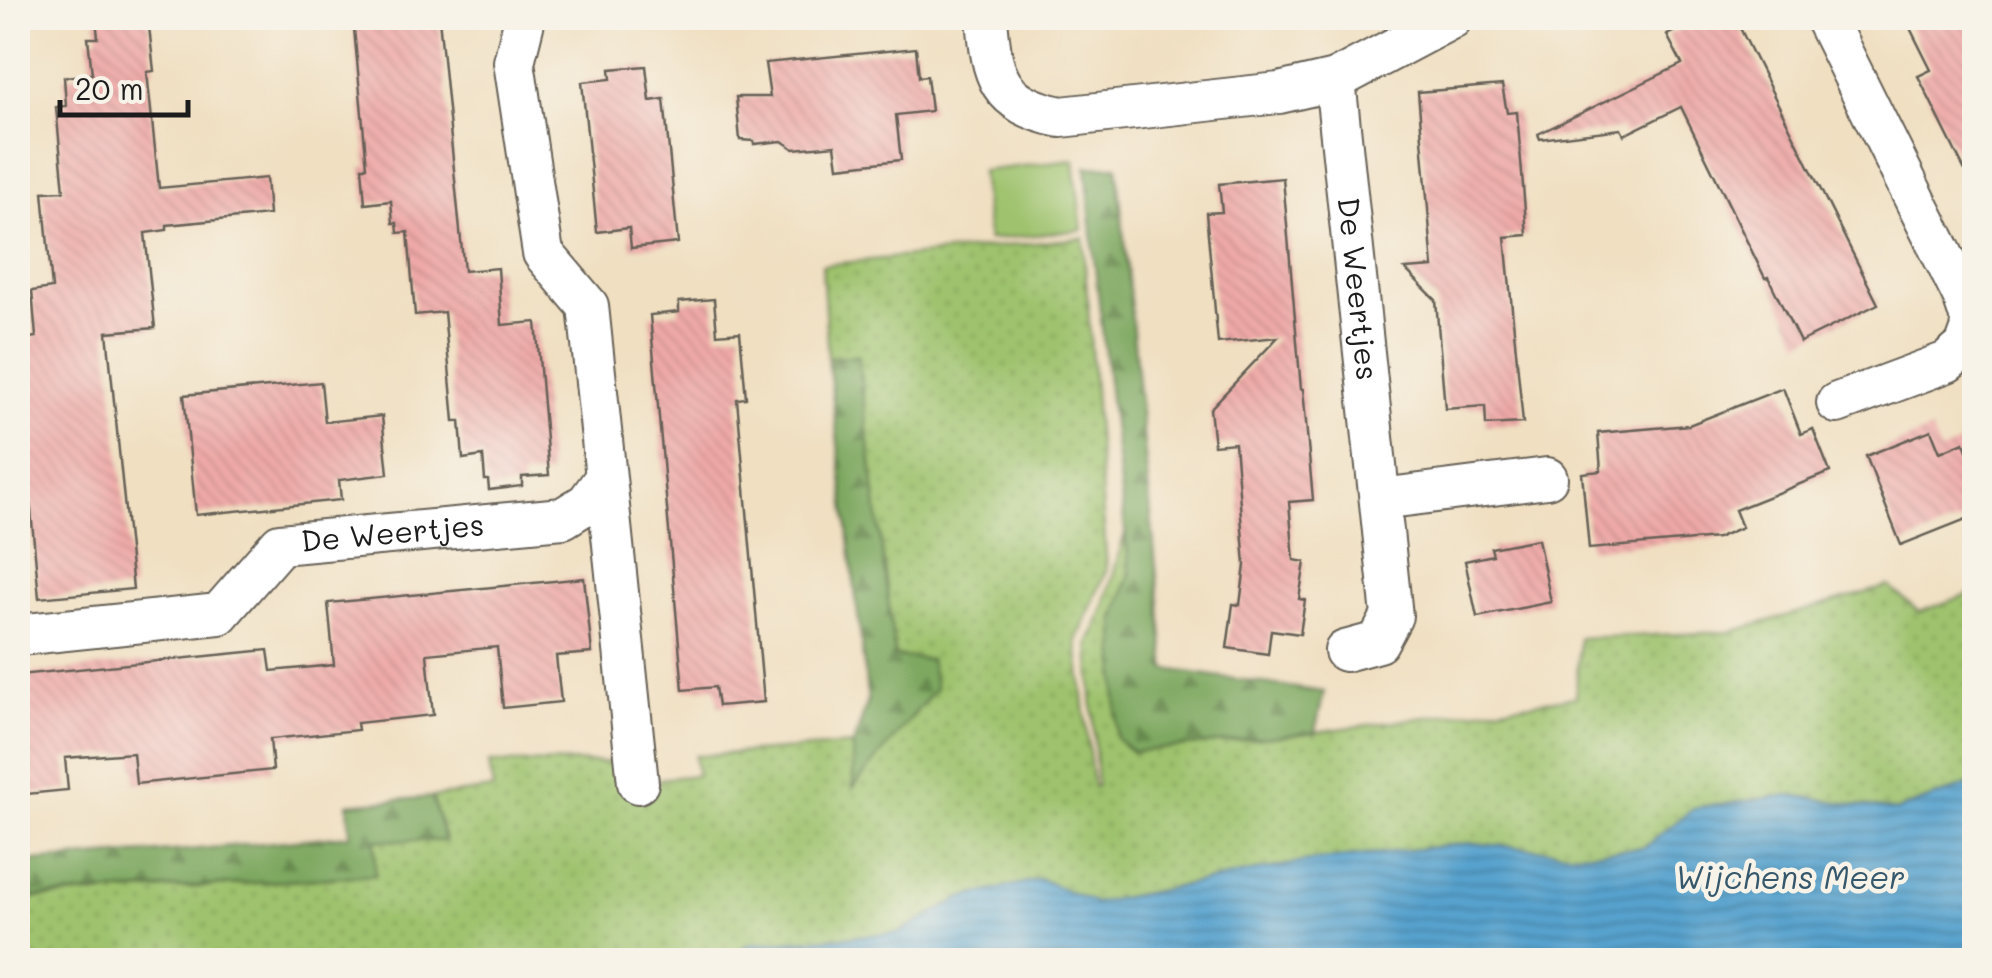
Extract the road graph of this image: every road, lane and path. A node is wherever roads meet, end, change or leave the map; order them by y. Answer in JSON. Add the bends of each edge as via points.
{"nodes":[{"id":1,"x":525,"y":18,"type":"edge"},
{"id":2,"x":987,"y":18,"type":"edge"},
{"id":3,"x":1452,"y":18,"type":"edge"},
{"id":4,"x":1826,"y":18,"type":"edge"},
{"id":5,"x":1334,"y":80,"type":"junction"},
{"id":6,"x":1838,"y":403,"type":"dead end"},
{"id":7,"x":605,"y":478,"type":"junction"},
{"id":8,"x":1547,"y":478,"type":"dead end"},
{"id":9,"x":1381,"y":498,"type":"junction"},
{"id":10,"x":18,"y":635,"type":"edge"},
{"id":11,"x":1345,"y":651,"type":"dead end"},
{"id":12,"x":638,"y":783,"type":"dead end"}],
"edges":[{"from":1,"to":7,"type":"street","via":[[514,62],[543,252],[588,306]]},
{"from":2,"to":5,"type":"street","via":[[990,62],[1003,88],[1034,111],[1061,117],[1279,93]]},
{"from":3,"to":5,"type":"street"},
{"from":4,"to":6,"type":"street","via":[[1973,325],[1965,348],[1947,362]]},
{"from":5,"to":9,"type":"street","name":"De Weertjes"},
{"from":7,"to":10,"type":"street","name":"De Weertjes","via":[[588,503],[563,518],[280,544],[219,614]]},
{"from":7,"to":12,"type":"street"},
{"from":8,"to":9,"type":"street"},
{"from":9,"to":11,"type":"street","name":"De Weertjes","via":[[1392,616],[1378,642]]}]}
